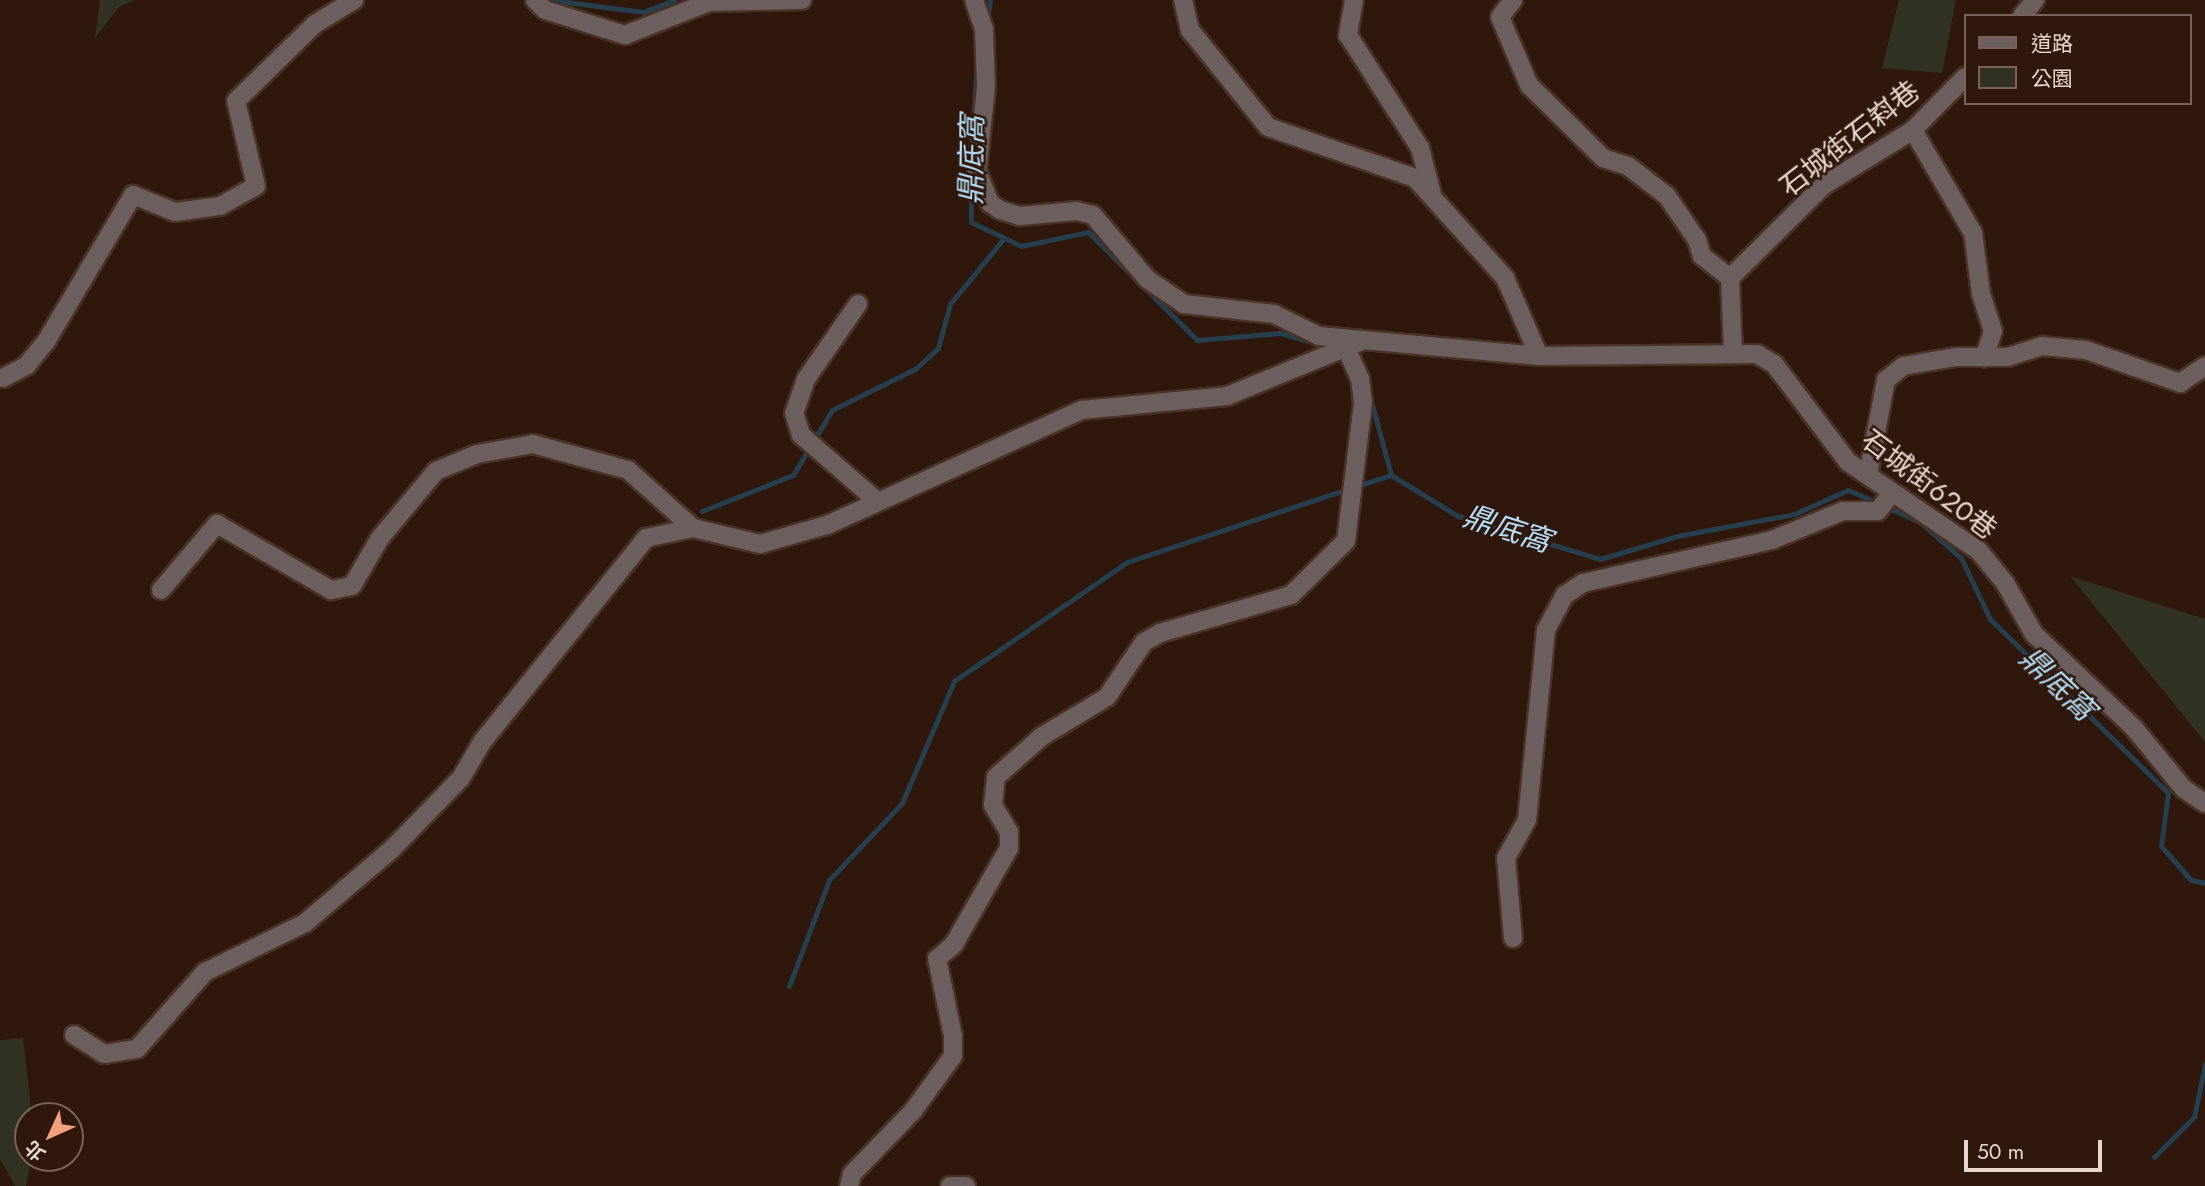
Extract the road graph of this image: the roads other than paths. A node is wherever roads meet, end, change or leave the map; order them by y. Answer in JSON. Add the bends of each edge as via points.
{"nodes":[{"id":1,"x":354,"y":0,"type":"edge"},
{"id":2,"x":535,"y":0,"type":"edge"},
{"id":3,"x":802,"y":0,"type":"edge"},
{"id":4,"x":974,"y":0,"type":"edge"},
{"id":5,"x":1183,"y":0,"type":"edge"},
{"id":6,"x":1353,"y":0,"type":"edge"},
{"id":7,"x":1513,"y":0,"type":"edge"},
{"id":8,"x":2035,"y":0,"type":"edge"},
{"id":9,"x":2024,"y":14,"type":"edge"},
{"id":10,"x":1964,"y":78,"type":"edge"},
{"id":11,"x":1913,"y":130,"type":"junction"},
{"id":12,"x":1432,"y":196,"type":"junction"},
{"id":13,"x":1730,"y":278,"type":"junction"},
{"id":14,"x":858,"y":304,"type":"dead end"},
{"id":15,"x":1367,"y":338,"type":"junction"},
{"id":16,"x":1346,"y":347,"type":"junction"},
{"id":17,"x":1733,"y":353,"type":"junction"},
{"id":18,"x":1539,"y":356,"type":"junction"},
{"id":19,"x":1984,"y":358,"type":"junction"},
{"id":20,"x":2205,"y":366,"type":"edge"},
{"id":21,"x":3,"y":379,"type":"dead end"},
{"id":22,"x":1868,"y":475,"type":"junction"},
{"id":23,"x":1891,"y":494,"type":"junction"},
{"id":24,"x":877,"y":500,"type":"junction"},
{"id":25,"x":693,"y":528,"type":"junction"},
{"id":26,"x":161,"y":590,"type":"dead end"},
{"id":27,"x":2205,"y":803,"type":"edge"},
{"id":28,"x":1513,"y":938,"type":"dead end"},
{"id":29,"x":74,"y":1035,"type":"dead end"},
{"id":30,"x":849,"y":1186,"type":"edge"},
{"id":31,"x":950,"y":1186,"type":"edge"},
{"id":32,"x":966,"y":1186,"type":"edge"}],
"edges":[{"from":1,"to":21,"type":"street","via":[[315,24],[236,102],[256,186],[220,205],[174,212],[133,195],[47,340],[27,365]]},
{"from":2,"to":3,"type":"street","via":[[545,10],[625,35],[709,2]]},
{"from":4,"to":15,"type":"street","name":"石城街620巷","via":[[984,29],[985,52],[977,171],[990,203],[1020,216],[1076,211],[1093,215],[1147,279],[1184,304],[1274,314],[1319,336]]},
{"from":5,"to":12,"type":"street","via":[[1190,30],[1268,127],[1415,178]]},
{"from":6,"to":12,"type":"street","via":[[1348,35],[1420,148]]},
{"from":7,"to":13,"type":"street","via":[[1500,17],[1529,85],[1603,158],[1628,166],[1667,196],[1698,240],[1702,256]]},
{"from":8,"to":9,"type":"street"},
{"from":10,"to":11,"type":"street","name":"石城街石嵙巷"},
{"from":11,"to":13,"type":"street","name":"石城街石嵙巷","via":[[1824,185]]},
{"from":11,"to":19,"type":"street","via":[[1973,233],[1981,294],[1993,331]]},
{"from":12,"to":18,"type":"street","via":[[1506,278]]},
{"from":13,"to":17,"type":"street"},
{"from":14,"to":24,"type":"street","via":[[806,379],[794,413],[801,435]]},
{"from":15,"to":16,"type":"street"},
{"from":15,"to":18,"type":"street","name":"石城街620巷"},
{"from":16,"to":24,"type":"street","via":[[1227,396],[1082,410]]},
{"from":16,"to":30,"type":"street","via":[[1360,379],[1363,402],[1346,541],[1291,595],[1160,633],[1144,642],[1107,696],[1041,737],[996,778],[991,794],[1009,832],[1009,848],[954,944],[937,959],[953,1056],[913,1111],[852,1174]]},
{"from":17,"to":18,"type":"street","name":"石城街620巷"},
{"from":17,"to":22,"type":"street","name":"石城街620巷","via":[[1757,354],[1776,365],[1847,462]]},
{"from":19,"to":20,"type":"street","via":[[2042,346],[2086,350],[2180,383]]},
{"from":19,"to":22,"type":"street","via":[[1903,366],[1886,380]]},
{"from":22,"to":23,"type":"street","name":"石城街620巷"},
{"from":23,"to":27,"type":"street","name":"石城街620巷","via":[[1979,551],[2005,583],[2035,634],[2134,728],[2184,789]]},
{"from":23,"to":28,"type":"street","via":[[1878,511],[1843,511],[1772,540],[1583,583],[1565,595],[1546,630],[1527,820],[1506,858]]},
{"from":24,"to":25,"type":"street","via":[[827,525],[760,544]]},
{"from":25,"to":26,"type":"street","via":[[628,470],[533,444],[477,454],[436,471],[380,538],[352,586],[331,590],[217,524]]},
{"from":25,"to":29,"type":"street","via":[[646,538],[482,742],[461,778],[392,849],[305,923],[205,972],[137,1049],[104,1054]]},
{"from":31,"to":32,"type":"street"}]}
